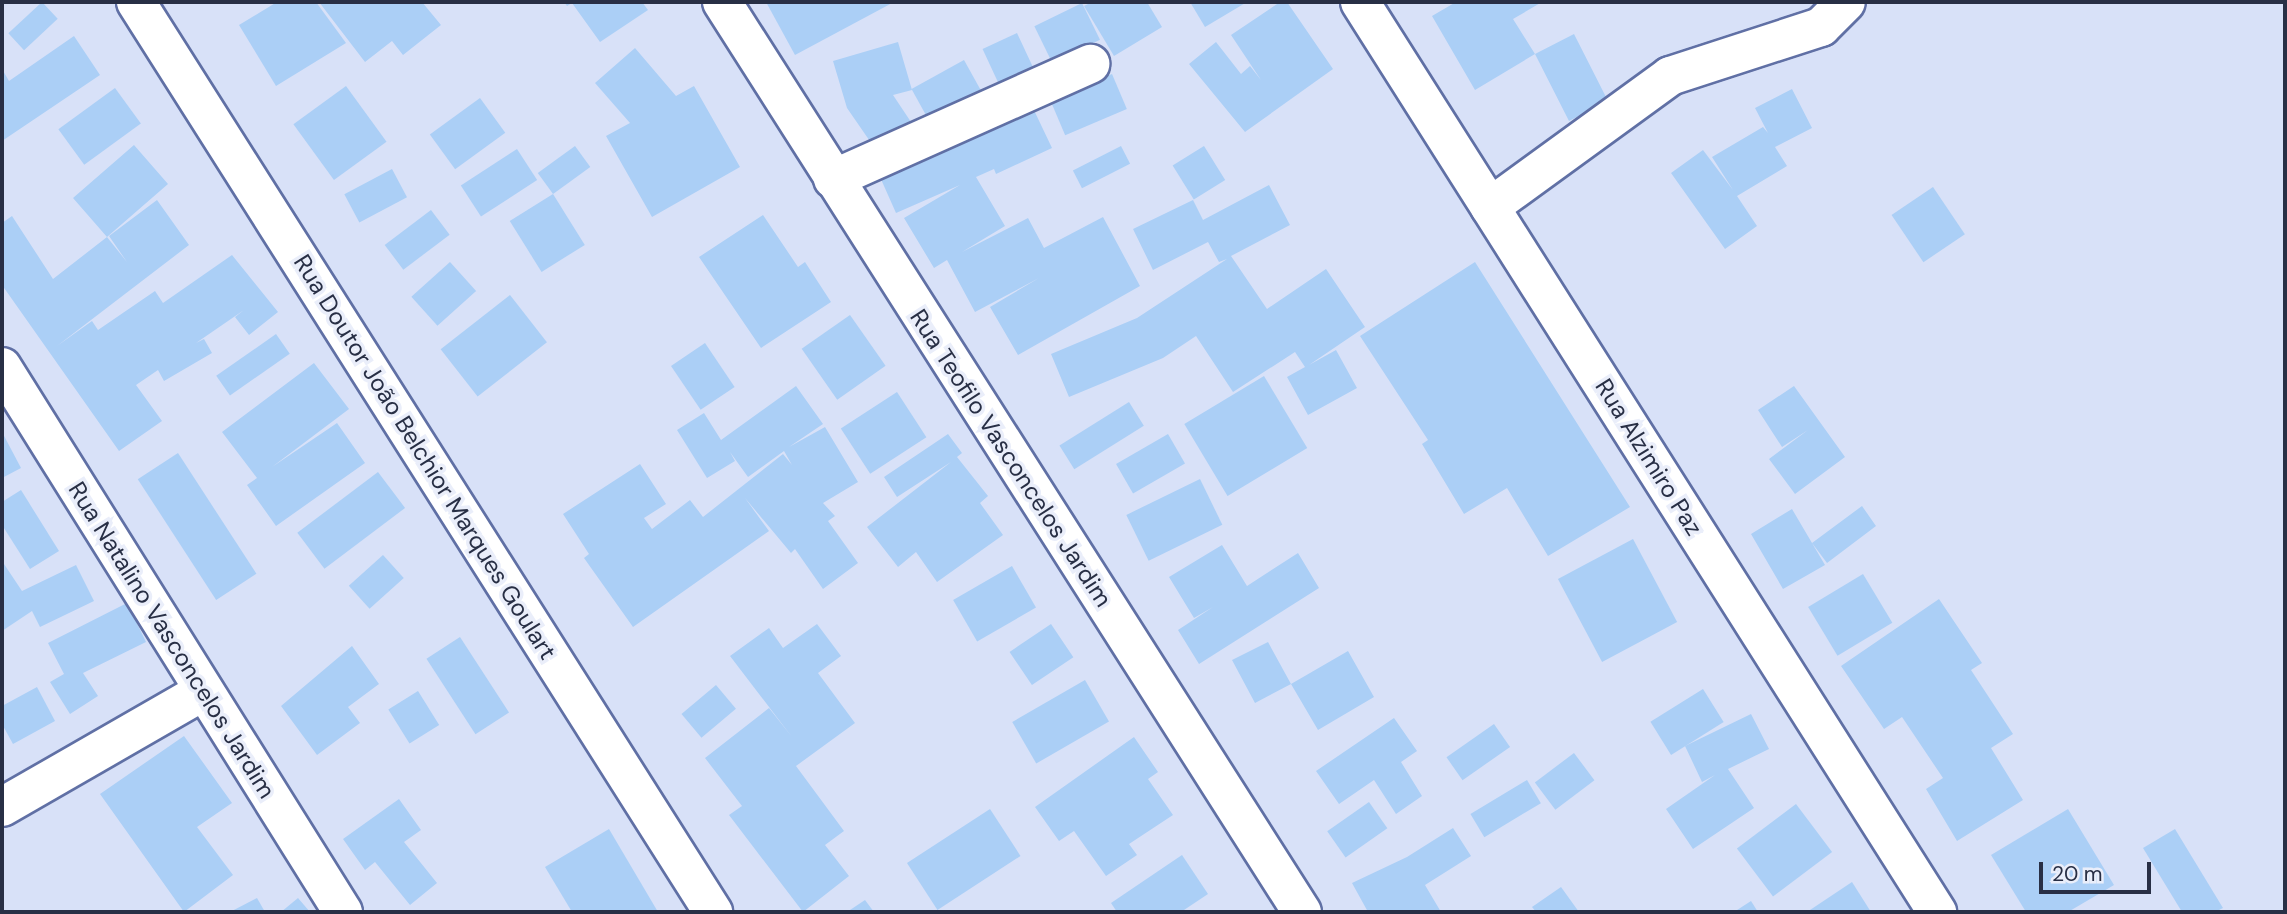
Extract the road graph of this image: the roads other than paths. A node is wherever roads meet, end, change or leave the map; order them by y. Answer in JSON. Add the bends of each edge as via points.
{"nodes":[{"id":1,"x":136,"y":2,"type":"edge"},
{"id":2,"x":722,"y":2,"type":"edge"},
{"id":3,"x":1360,"y":2,"type":"edge"},
{"id":4,"x":1846,"y":2,"type":"edge"},
{"id":5,"x":1090,"y":64,"type":"dead end"},
{"id":6,"x":833,"y":179,"type":"junction"},
{"id":7,"x":1490,"y":207,"type":"junction"},
{"id":8,"x":2,"y":367,"type":"edge"},
{"id":9,"x":204,"y":691,"type":"junction"},
{"id":10,"x":2,"y":807,"type":"edge"},
{"id":11,"x":343,"y":912,"type":"edge"},
{"id":12,"x":713,"y":912,"type":"edge"},
{"id":13,"x":1302,"y":912,"type":"edge"},
{"id":14,"x":1937,"y":912,"type":"edge"}],
"edges":[{"from":1,"to":12,"type":"street","name":"Rua Doutor João Belchior Marques Goulart"},
{"from":2,"to":6,"type":"street","name":"Rua Teofilo Vasconcelos Jardim"},
{"from":3,"to":7,"type":"street","name":"Rua Alzimiro Paz"},
{"from":4,"to":7,"type":"street","via":[[1821,27],[1670,76]]},
{"from":5,"to":6,"type":"street"},
{"from":6,"to":13,"type":"street","name":"Rua Teofilo Vasconcelos Jardim"},
{"from":7,"to":14,"type":"street","name":"Rua Alzimiro Paz"},
{"from":8,"to":9,"type":"street","name":"Rua Natalino Vasconcelos Jardim"},
{"from":9,"to":10,"type":"street"},
{"from":9,"to":11,"type":"street","name":"Rua Natalino Vasconcelos Jardim"}]}
